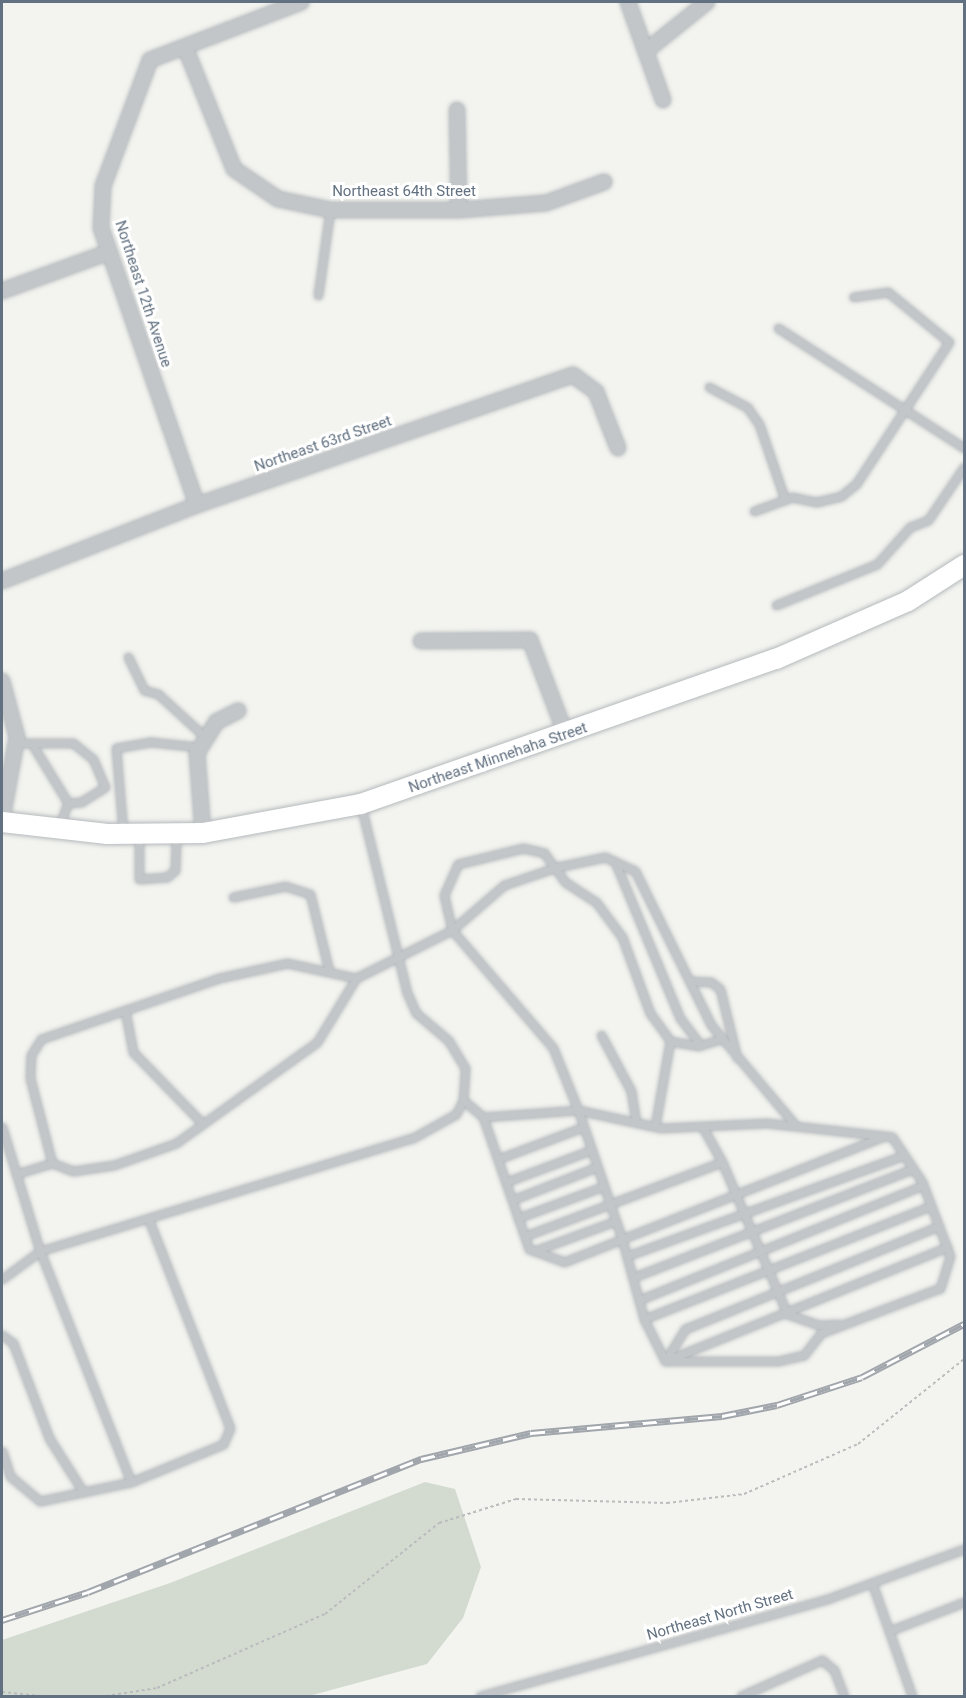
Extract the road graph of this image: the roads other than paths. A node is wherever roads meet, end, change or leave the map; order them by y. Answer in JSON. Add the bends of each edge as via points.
{"nodes":[{"id":1,"x":301,"y":2,"type":"edge"},
{"id":2,"x":628,"y":2,"type":"edge"},
{"id":3,"x":707,"y":2,"type":"edge"},
{"id":4,"x":185,"y":47,"type":"junction"},
{"id":5,"x":646,"y":51,"type":"junction"},
{"id":6,"x":663,"y":100,"type":"dead end"},
{"id":7,"x":457,"y":110,"type":"dead end"},
{"id":8,"x":604,"y":182,"type":"dead end"},
{"id":9,"x":330,"y":210,"type":"junction"},
{"id":10,"x":459,"y":210,"type":"junction"},
{"id":11,"x":109,"y":252,"type":"junction"},
{"id":12,"x":2,"y":291,"type":"edge"},
{"id":13,"x":318,"y":295,"type":"dead end"},
{"id":14,"x":853,"y":297,"type":"dead end"},
{"id":15,"x":778,"y":328,"type":"dead end"},
{"id":16,"x":709,"y":387,"type":"dead end"},
{"id":17,"x":908,"y":407,"type":"junction"},
{"id":18,"x":618,"y":448,"type":"dead end"},
{"id":19,"x":964,"y":448,"type":"edge"},
{"id":20,"x":964,"y":467,"type":"edge"},
{"id":21,"x":785,"y":500,"type":"junction"},
{"id":22,"x":197,"y":505,"type":"junction"},
{"id":23,"x":754,"y":511,"type":"dead end"},
{"id":24,"x":964,"y":565,"type":"edge"},
{"id":25,"x":2,"y":581,"type":"edge"},
{"id":26,"x":776,"y":605,"type":"dead end"},
{"id":27,"x":421,"y":641,"type":"dead end"},
{"id":28,"x":128,"y":657,"type":"dead end"},
{"id":29,"x":2,"y":681,"type":"edge"},
{"id":30,"x":238,"y":711,"type":"dead end"},
{"id":31,"x":566,"y":735,"type":"junction"},
{"id":32,"x":202,"y":742,"type":"junction"},
{"id":33,"x":17,"y":743,"type":"junction"},
{"id":34,"x":32,"y":744,"type":"junction"},
{"id":35,"x":68,"y":803,"type":"junction"},
{"id":36,"x":361,"y":804,"type":"junction"},
{"id":37,"x":2,"y":820,"type":"edge"},
{"id":38,"x":58,"y":830,"type":"junction"},
{"id":39,"x":203,"y":833,"type":"junction"},
{"id":40,"x":176,"y":834,"type":"junction"},
{"id":41,"x":131,"y":835,"type":"junction"},
{"id":42,"x":615,"y":862,"type":"junction"},
{"id":43,"x":557,"y":867,"type":"junction"},
{"id":44,"x":233,"y":897,"type":"dead end"},
{"id":45,"x":452,"y":930,"type":"junction"},
{"id":46,"x":399,"y":959,"type":"junction"},
{"id":47,"x":328,"y":971,"type":"junction"},
{"id":48,"x":356,"y":978,"type":"junction"},
{"id":49,"x":690,"y":981,"type":"junction"},
{"id":50,"x":125,"y":1010,"type":"junction"},
{"id":51,"x":601,"y":1035,"type":"dead end"},
{"id":52,"x":721,"y":1039,"type":"junction"},
{"id":53,"x":670,"y":1041,"type":"junction"},
{"id":54,"x":700,"y":1045,"type":"junction"},
{"id":55,"x":737,"y":1058,"type":"junction"},
{"id":56,"x":463,"y":1100,"type":"junction"},
{"id":57,"x":578,"y":1110,"type":"junction"},
{"id":58,"x":483,"y":1117,"type":"junction"},
{"id":59,"x":636,"y":1122,"type":"junction"},
{"id":60,"x":203,"y":1124,"type":"junction"},
{"id":61,"x":655,"y":1126,"type":"junction"},
{"id":62,"x":702,"y":1126,"type":"junction"},
{"id":63,"x":796,"y":1126,"type":"junction"},
{"id":64,"x":2,"y":1127,"type":"edge"},
{"id":65,"x":583,"y":1127,"type":"junction"},
{"id":66,"x":885,"y":1136,"type":"junction"},
{"id":67,"x":591,"y":1150,"type":"junction"},
{"id":68,"x":904,"y":1155,"type":"junction"},
{"id":69,"x":498,"y":1159,"type":"junction"},
{"id":70,"x":722,"y":1162,"type":"junction"},
{"id":71,"x":52,"y":1163,"type":"junction"},
{"id":72,"x":597,"y":1167,"type":"junction"},
{"id":73,"x":913,"y":1169,"type":"junction"},
{"id":74,"x":16,"y":1173,"type":"junction"},
{"id":75,"x":506,"y":1182,"type":"junction"},
{"id":76,"x":923,"y":1185,"type":"junction"},
{"id":77,"x":603,"y":1186,"type":"junction"},
{"id":78,"x":736,"y":1193,"type":"junction"},
{"id":79,"x":512,"y":1200,"type":"junction"},
{"id":80,"x":611,"y":1206,"type":"junction"},
{"id":81,"x":931,"y":1206,"type":"junction"},
{"id":82,"x":746,"y":1212,"type":"junction"},
{"id":83,"x":148,"y":1218,"type":"junction"},
{"id":84,"x":519,"y":1218,"type":"junction"},
{"id":85,"x":615,"y":1221,"type":"junction"},
{"id":86,"x":939,"y":1226,"type":"junction"},
{"id":87,"x":754,"y":1231,"type":"junction"},
{"id":88,"x":525,"y":1236,"type":"junction"},
{"id":89,"x":622,"y":1239,"type":"junction"},
{"id":90,"x":947,"y":1247,"type":"junction"},
{"id":91,"x":40,"y":1251,"type":"junction"},
{"id":92,"x":534,"y":1251,"type":"junction"},
{"id":93,"x":762,"y":1251,"type":"junction"},
{"id":94,"x":627,"y":1256,"type":"junction"},
{"id":95,"x":770,"y":1270,"type":"junction"},
{"id":96,"x":634,"y":1277,"type":"junction"},
{"id":97,"x":2,"y":1279,"type":"edge"},
{"id":98,"x":778,"y":1291,"type":"junction"},
{"id":99,"x":639,"y":1300,"type":"junction"},
{"id":100,"x":787,"y":1314,"type":"junction"},
{"id":101,"x":644,"y":1319,"type":"junction"},
{"id":102,"x":847,"y":1324,"type":"junction"},
{"id":103,"x":2,"y":1335,"type":"edge"},
{"id":104,"x":665,"y":1361,"type":"junction"},
{"id":105,"x":2,"y":1452,"type":"edge"},
{"id":106,"x":131,"y":1482,"type":"junction"},
{"id":107,"x":82,"y":1490,"type":"junction"},
{"id":108,"x":964,"y":1549,"type":"edge"},
{"id":109,"x":872,"y":1583,"type":"junction"},
{"id":110,"x":964,"y":1602,"type":"edge"},
{"id":111,"x":889,"y":1630,"type":"junction"},
{"id":112,"x":480,"y":1696,"type":"edge"},
{"id":113,"x":741,"y":1696,"type":"edge"},
{"id":114,"x":844,"y":1696,"type":"edge"},
{"id":115,"x":912,"y":1696,"type":"edge"}],
"edges":[{"from":1,"to":4,"type":"street","name":"Northeast 12th Avenue"},
{"from":2,"to":5,"type":"street"},
{"from":3,"to":5,"type":"street"},
{"from":4,"to":9,"type":"street","name":"Northeast 64th Street","via":[[234,169],[278,200]]},
{"from":4,"to":11,"type":"street","name":"Northeast 12th Avenue","via":[[160,54],[141,72],[103,186],[101,228]]},
{"from":5,"to":6,"type":"street"},
{"from":7,"to":10,"type":"street"},
{"from":8,"to":10,"type":"street","name":"Northeast 64th Street","via":[[546,203]]},
{"from":9,"to":10,"type":"street","name":"Northeast 64th Street"},
{"from":9,"to":13,"type":"lane"},
{"from":11,"to":12,"type":"street"},
{"from":11,"to":22,"type":"street","name":"Northeast 12th Avenue"},
{"from":14,"to":17,"type":"lane","via":[[888,292],[949,342]]},
{"from":15,"to":17,"type":"lane"},
{"from":16,"to":21,"type":"lane","via":[[747,407],[759,424]]},
{"from":17,"to":19,"type":"lane"},
{"from":17,"to":21,"type":"lane","via":[[842,496],[816,502]]},
{"from":18,"to":22,"type":"street","name":"Northeast 63rd Street","via":[[596,392],[573,375]]},
{"from":20,"to":26,"type":"lane","via":[[928,520],[910,527],[877,564]]},
{"from":21,"to":23,"type":"lane"},
{"from":22,"to":25,"type":"street","name":"Northeast 63rd Street"},
{"from":24,"to":31,"type":"main road","name":"Northeast Minnehaha Street","via":[[908,601],[836,634]]},
{"from":27,"to":31,"type":"street","via":[[530,639]]},
{"from":28,"to":32,"type":"lane","via":[[144,690],[158,694]]},
{"from":29,"to":33,"type":"street"},
{"from":30,"to":32,"type":"street","via":[[216,722]]},
{"from":31,"to":36,"type":"main road","name":"Northeast Minnehaha Street"},
{"from":32,"to":39,"type":"street"},
{"from":32,"to":41,"type":"lane","via":[[151,742],[116,748]]},
{"from":33,"to":34,"type":"lane"},
{"from":33,"to":37,"type":"street"},
{"from":34,"to":35,"type":"lane"},
{"from":34,"to":35,"type":"lane","via":[[73,743],[93,759],[105,787],[81,802]]},
{"from":35,"to":38,"type":"lane"},
{"from":36,"to":39,"type":"main road","name":"Northeast Minnehaha Street"},
{"from":36,"to":46,"type":"lane"},
{"from":37,"to":38,"type":"main road","name":"Northeast Minnehaha Street"},
{"from":38,"to":41,"type":"main road","name":"Northeast Minnehaha Street"},
{"from":39,"to":40,"type":"main road","name":"Northeast Minnehaha Street"},
{"from":40,"to":41,"type":"main road","name":"Northeast Minnehaha Street"},
{"from":40,"to":41,"type":"lane","via":[[175,870],[167,877],[139,879]]},
{"from":42,"to":43,"type":"lane","via":[[605,857]]},
{"from":42,"to":49,"type":"lane","via":[[635,871]]},
{"from":42,"to":54,"type":"lane","via":[[680,1018]]},
{"from":43,"to":45,"type":"lane","via":[[504,885]]},
{"from":43,"to":45,"type":"lane","via":[[544,854],[523,848],[458,864],[444,895]]},
{"from":43,"to":53,"type":"lane","via":[[565,882],[596,903],[622,937],[650,1013]]},
{"from":44,"to":47,"type":"lane","via":[[285,886],[310,894]]},
{"from":45,"to":46,"type":"lane"},
{"from":45,"to":57,"type":"lane","via":[[553,1048]]},
{"from":46,"to":48,"type":"lane"},
{"from":46,"to":56,"type":"lane","via":[[416,1013],[459,1054],[466,1084]]},
{"from":47,"to":48,"type":"lane"},
{"from":47,"to":50,"type":"lane","via":[[287,963],[219,978]]},
{"from":48,"to":60,"type":"lane","via":[[316,1042]]},
{"from":49,"to":52,"type":"lane"},
{"from":49,"to":55,"type":"lane","via":[[711,982],[720,989]]},
{"from":50,"to":60,"type":"lane","via":[[133,1052]]},
{"from":50,"to":71,"type":"lane","via":[[41,1039],[31,1055],[30,1077]]},
{"from":51,"to":59,"type":"lane","via":[[631,1091]]},
{"from":52,"to":54,"type":"lane"},
{"from":52,"to":55,"type":"lane"},
{"from":53,"to":54,"type":"lane"},
{"from":53,"to":61,"type":"lane"},
{"from":55,"to":63,"type":"lane"},
{"from":56,"to":58,"type":"lane"},
{"from":56,"to":83,"type":"lane","via":[[440,1127],[413,1138]]},
{"from":57,"to":58,"type":"lane"},
{"from":57,"to":59,"type":"lane"},
{"from":57,"to":65,"type":"lane"},
{"from":58,"to":69,"type":"lane"},
{"from":59,"to":61,"type":"lane"},
{"from":60,"to":71,"type":"lane","via":[[176,1143],[114,1165],[72,1171]]},
{"from":61,"to":62,"type":"lane"},
{"from":62,"to":63,"type":"lane"},
{"from":62,"to":70,"type":"lane"},
{"from":63,"to":66,"type":"lane"},
{"from":64,"to":74,"type":"lane"},
{"from":65,"to":67,"type":"lane"},
{"from":65,"to":69,"type":"lane"},
{"from":66,"to":68,"type":"lane","via":[[892,1137]]},
{"from":66,"to":78,"type":"lane"},
{"from":67,"to":72,"type":"lane"},
{"from":67,"to":75,"type":"lane"},
{"from":68,"to":73,"type":"lane"},
{"from":68,"to":82,"type":"lane"},
{"from":69,"to":75,"type":"lane"},
{"from":70,"to":78,"type":"lane"},
{"from":70,"to":80,"type":"lane"},
{"from":71,"to":74,"type":"lane"},
{"from":72,"to":77,"type":"lane"},
{"from":72,"to":79,"type":"lane"},
{"from":73,"to":76,"type":"lane"},
{"from":73,"to":87,"type":"lane"},
{"from":74,"to":91,"type":"lane"},
{"from":75,"to":79,"type":"lane"},
{"from":76,"to":81,"type":"lane"},
{"from":76,"to":93,"type":"lane"},
{"from":77,"to":80,"type":"lane"},
{"from":77,"to":84,"type":"lane"},
{"from":78,"to":82,"type":"lane"},
{"from":78,"to":89,"type":"lane"},
{"from":79,"to":84,"type":"lane"},
{"from":80,"to":85,"type":"lane"},
{"from":80,"to":88,"type":"lane"},
{"from":81,"to":86,"type":"lane"},
{"from":81,"to":95,"type":"lane"},
{"from":82,"to":87,"type":"lane"},
{"from":82,"to":94,"type":"lane"},
{"from":83,"to":91,"type":"lane"},
{"from":83,"to":106,"type":"lane","via":[[230,1428],[224,1444]]},
{"from":84,"to":88,"type":"lane"},
{"from":85,"to":89,"type":"lane"},
{"from":85,"to":92,"type":"lane"},
{"from":86,"to":90,"type":"lane"},
{"from":86,"to":98,"type":"lane"},
{"from":87,"to":93,"type":"lane"},
{"from":87,"to":96,"type":"lane"},
{"from":88,"to":92,"type":"lane"},
{"from":89,"to":92,"type":"lane","via":[[564,1262]]},
{"from":89,"to":94,"type":"lane"},
{"from":90,"to":100,"type":"lane"},
{"from":90,"to":102,"type":"lane","via":[[950,1257],[940,1288]]},
{"from":91,"to":97,"type":"lane"},
{"from":91,"to":106,"type":"lane"},
{"from":93,"to":95,"type":"lane"},
{"from":93,"to":99,"type":"lane"},
{"from":94,"to":96,"type":"lane"},
{"from":95,"to":98,"type":"lane"},
{"from":95,"to":101,"type":"lane"},
{"from":96,"to":99,"type":"lane"},
{"from":98,"to":100,"type":"lane"},
{"from":98,"to":104,"type":"lane","via":[[685,1329]]},
{"from":99,"to":101,"type":"lane"},
{"from":100,"to":102,"type":"lane","via":[[819,1325]]},
{"from":100,"to":104,"type":"lane"},
{"from":101,"to":104,"type":"lane"},
{"from":102,"to":104,"type":"lane","via":[[821,1333],[804,1355],[779,1360]]},
{"from":103,"to":107,"type":"lane","via":[[13,1342],[49,1438]]},
{"from":105,"to":107,"type":"lane","via":[[10,1476],[40,1501]]},
{"from":106,"to":107,"type":"lane"},
{"from":108,"to":109,"type":"lane","name":"Northeast North Street"},
{"from":109,"to":111,"type":"lane"},
{"from":109,"to":112,"type":"lane","name":"Northeast North Street"},
{"from":110,"to":111,"type":"lane"},
{"from":111,"to":115,"type":"lane"},
{"from":113,"to":114,"type":"lane","via":[[822,1660],[834,1670]]}]}
